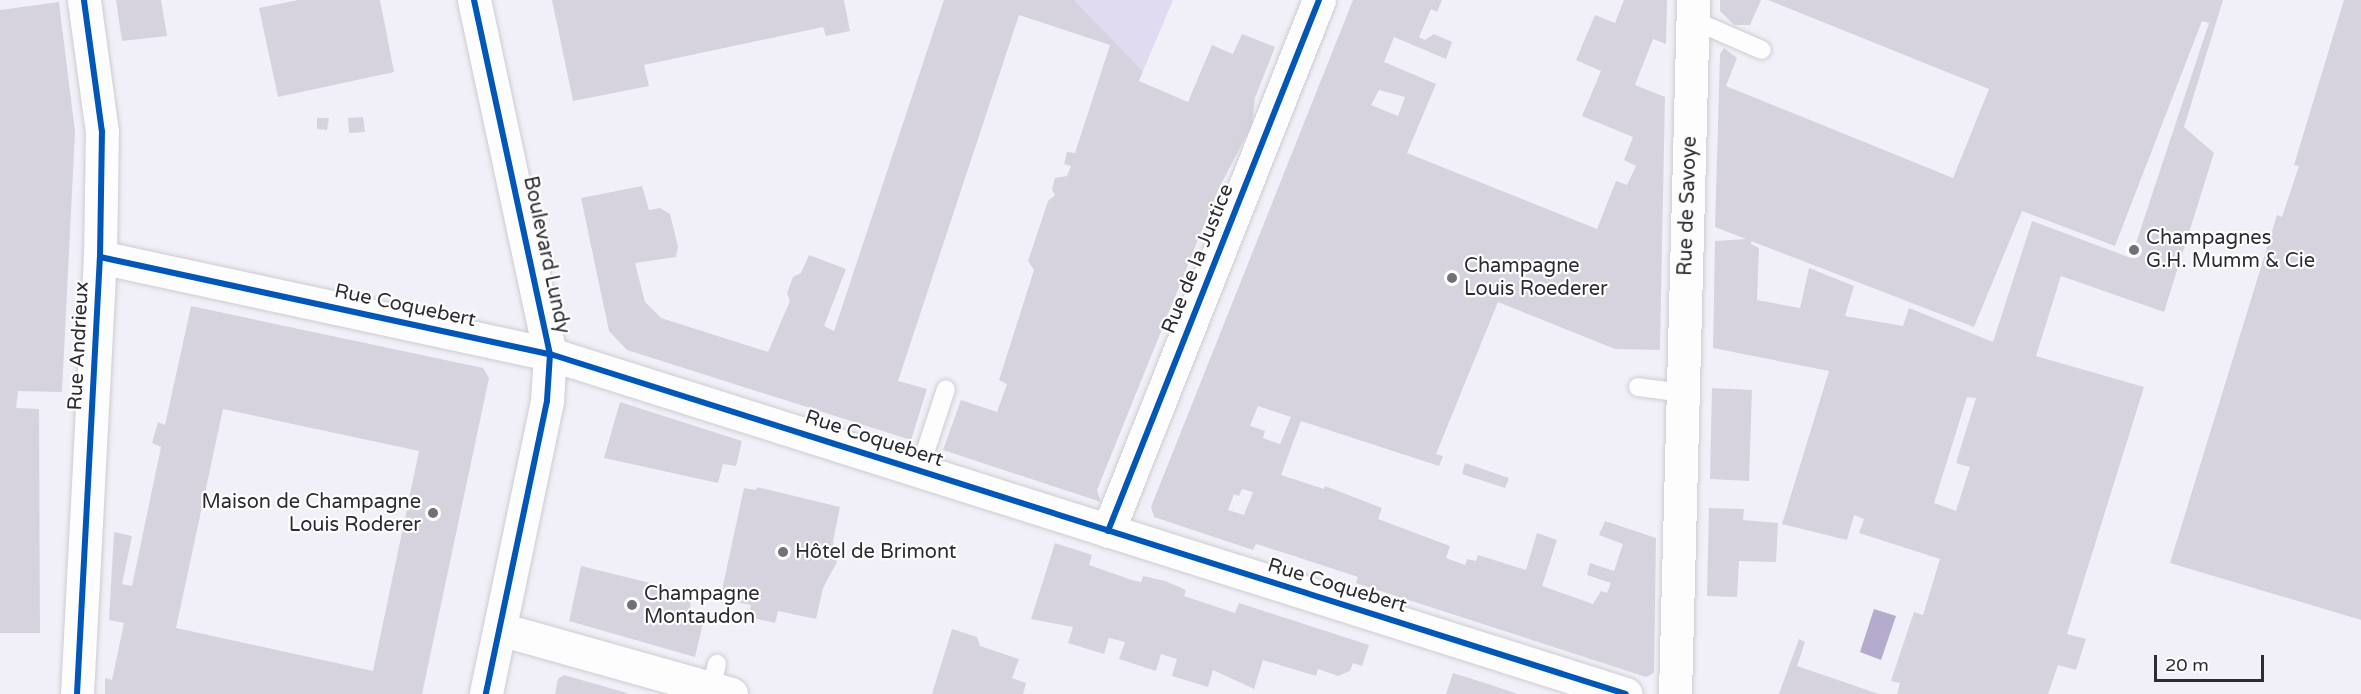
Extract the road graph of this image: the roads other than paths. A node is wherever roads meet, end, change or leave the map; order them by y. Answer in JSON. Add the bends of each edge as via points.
{"nodes":[{"id":1,"x":84,"y":0,"type":"edge"},
{"id":2,"x":474,"y":0,"type":"edge"},
{"id":3,"x":1319,"y":0,"type":"edge"},
{"id":4,"x":1693,"y":10,"type":"edge"},
{"id":5,"x":1762,"y":50,"type":"dead end"},
{"id":6,"x":100,"y":257,"type":"junction"},
{"id":7,"x":550,"y":354,"type":"junction"},
{"id":8,"x":1638,"y":387,"type":"dead end"},
{"id":9,"x":946,"y":389,"type":"dead end"},
{"id":10,"x":1683,"y":393,"type":"junction"},
{"id":11,"x":919,"y":471,"type":"junction"},
{"id":12,"x":1108,"y":531,"type":"junction"},
{"id":13,"x":500,"y":629,"type":"junction"},
{"id":14,"x":720,"y":682,"type":"edge"},
{"id":15,"x":77,"y":694,"type":"edge"},
{"id":16,"x":486,"y":694,"type":"edge"},
{"id":17,"x":1626,"y":694,"type":"edge"},
{"id":18,"x":1675,"y":694,"type":"edge"}],
"edges":[{"from":1,"to":6,"type":"street","name":"Rue Andrieux","via":[[102,132]]},
{"from":2,"to":7,"type":"street","name":"Boulevard Lundy"},
{"from":3,"to":12,"type":"street","name":"Rue de la Justice"},
{"from":4,"to":5,"type":"lane","name":"Rue de Savoye"},
{"from":4,"to":10,"type":"street","name":"Rue de Savoye"},
{"from":6,"to":7,"type":"street","name":"Rue Coquebert"},
{"from":6,"to":15,"type":"street","name":"Rue Andrieux"},
{"from":7,"to":11,"type":"street","name":"Rue Coquebert"},
{"from":7,"to":13,"type":"street","name":"Boulevard Lundy","via":[[547,401]]},
{"from":8,"to":10,"type":"lane"},
{"from":9,"to":11,"type":"lane","name":"Rue Coquebert"},
{"from":10,"to":18,"type":"street","name":"Rue de Savoye"},
{"from":11,"to":12,"type":"street","name":"Rue Coquebert"},
{"from":12,"to":17,"type":"street","name":"Rue Coquebert"},
{"from":13,"to":14,"type":"street"},
{"from":13,"to":16,"type":"street","name":"Boulevard Lundy"}]}
